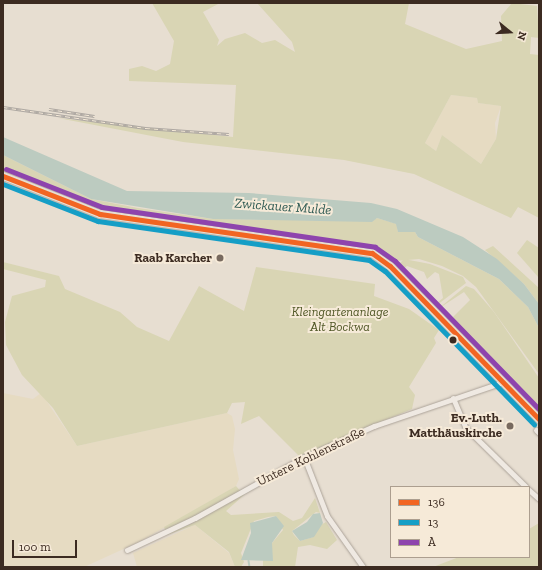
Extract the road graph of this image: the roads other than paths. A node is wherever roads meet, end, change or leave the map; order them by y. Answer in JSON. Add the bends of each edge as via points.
{"nodes":[{"id":1,"x":3,"y":176,"type":"edge"},
{"id":2,"x":503,"y":382,"type":"junction"},
{"id":3,"x":453,"y":398,"type":"junction"},
{"id":4,"x":539,"y":419,"type":"edge"},
{"id":5,"x":304,"y":457,"type":"junction"},
{"id":6,"x":525,"y":486,"type":"edge"},
{"id":7,"x":530,"y":491,"type":"edge"},
{"id":8,"x":539,"y":500,"type":"edge"},
{"id":9,"x":127,"y":550,"type":"dead end"},
{"id":10,"x":363,"y":567,"type":"edge"}],
"edges":[{"from":1,"to":2,"type":"main road","via":[[100,214],[372,253],[390,266]]},
{"from":2,"to":3,"type":"street","name":"Untere Kohlenstraße"},
{"from":2,"to":4,"type":"main road"},
{"from":3,"to":5,"type":"street","name":"Untere Kohlenstraße","via":[[374,426]]},
{"from":3,"to":6,"type":"street","via":[[466,428]]},
{"from":5,"to":9,"type":"street","name":"Untere Kohlenstraße","via":[[195,518]]},
{"from":5,"to":10,"type":"street","via":[[327,516]]},
{"from":7,"to":8,"type":"street"}]}
